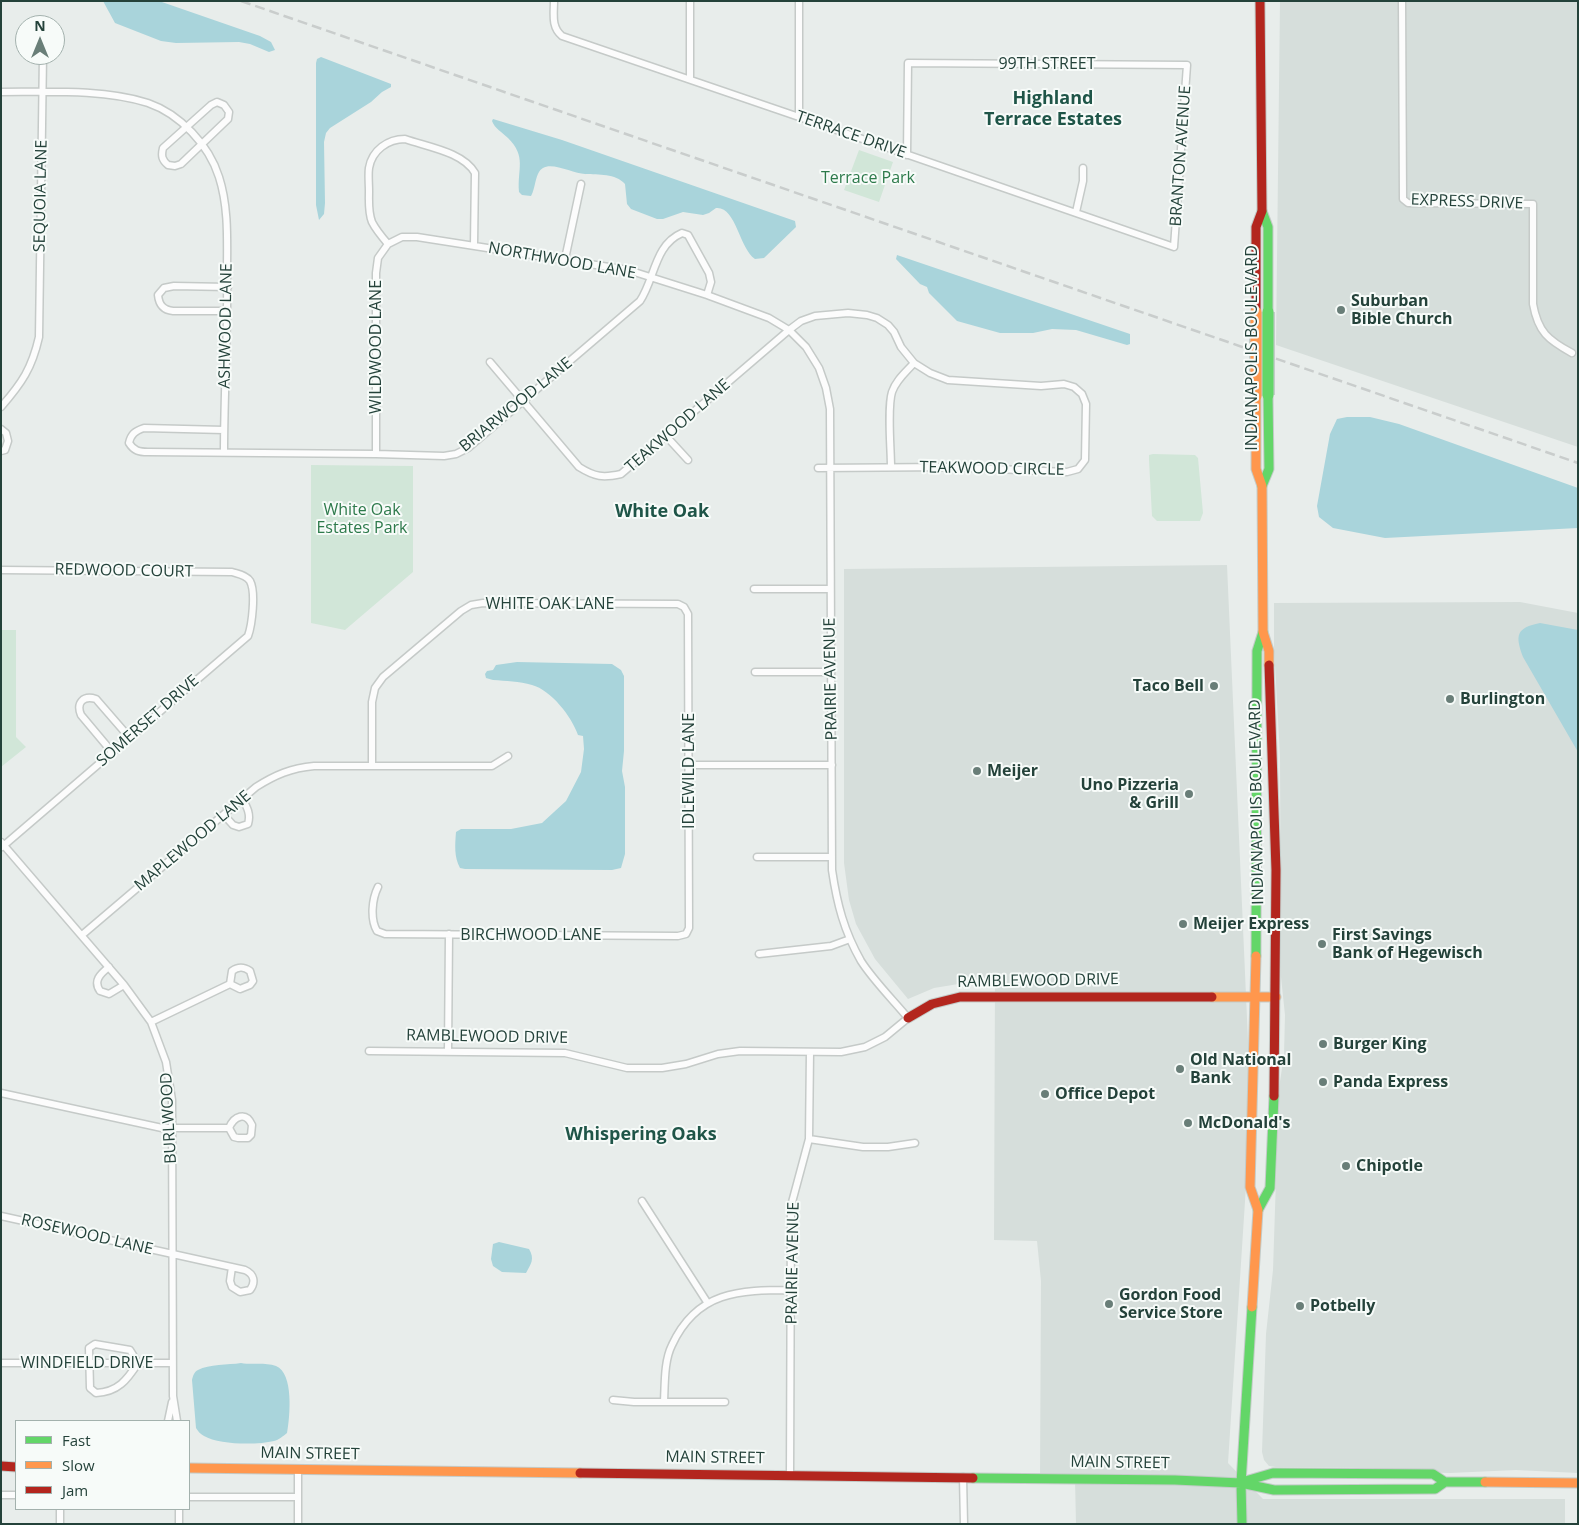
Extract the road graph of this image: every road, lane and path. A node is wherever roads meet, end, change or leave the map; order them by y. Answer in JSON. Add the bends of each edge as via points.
{"nodes":[{"id":1,"x":554,"y":1,"type":"edge"},
{"id":2,"x":690,"y":1,"type":"edge"},
{"id":3,"x":799,"y":1,"type":"edge"},
{"id":4,"x":1260,"y":1,"type":"edge"},
{"id":5,"x":1402,"y":1,"type":"edge"},
{"id":6,"x":43,"y":65,"type":"edge"},
{"id":7,"x":1187,"y":66,"type":"joint"},
{"id":8,"x":690,"y":80,"type":"junction"},
{"id":9,"x":1,"y":92,"type":"edge"},
{"id":10,"x":42,"y":92,"type":"junction"},
{"id":11,"x":799,"y":116,"type":"junction"},
{"id":12,"x":186,"y":127,"type":"junction"},
{"id":13,"x":203,"y":144,"type":"junction"},
{"id":14,"x":907,"y":155,"type":"junction"},
{"id":15,"x":1084,"y":168,"type":"dead end"},
{"id":16,"x":581,"y":184,"type":"dead end"},
{"id":17,"x":1262,"y":210,"type":"junction"},
{"id":18,"x":1076,"y":212,"type":"junction"},
{"id":19,"x":388,"y":244,"type":"junction"},
{"id":20,"x":474,"y":245,"type":"junction"},
{"id":21,"x":1174,"y":247,"type":"joint"},
{"id":22,"x":565,"y":259,"type":"junction"},
{"id":23,"x":651,"y":277,"type":"junction"},
{"id":24,"x":228,"y":287,"type":"junction"},
{"id":25,"x":707,"y":295,"type":"junction"},
{"id":26,"x":227,"y":311,"type":"junction"},
{"id":27,"x":788,"y":330,"type":"junction"},
{"id":28,"x":1572,"y":353,"type":"dead end"},
{"id":29,"x":490,"y":362,"type":"dead end"},
{"id":30,"x":914,"y":363,"type":"junction"},
{"id":31,"x":523,"y":401,"type":"junction"},
{"id":32,"x":1,"y":407,"type":"edge"},
{"id":33,"x":1,"y":428,"type":"edge"},
{"id":34,"x":224,"y":430,"type":"junction"},
{"id":35,"x":666,"y":436,"type":"junction"},
{"id":36,"x":1,"y":451,"type":"edge"},
{"id":37,"x":224,"y":452,"type":"junction"},
{"id":38,"x":376,"y":454,"type":"junction"},
{"id":39,"x":688,"y":460,"type":"dead end"},
{"id":40,"x":891,"y":467,"type":"junction"},
{"id":41,"x":818,"y":468,"type":"dead end"},
{"id":42,"x":830,"y":468,"type":"junction"},
{"id":43,"x":1262,"y":486,"type":"junction"},
{"id":44,"x":1,"y":570,"type":"edge"},
{"id":45,"x":246,"y":576,"type":"joint"},
{"id":46,"x":754,"y":589,"type":"dead end"},
{"id":47,"x":830,"y":589,"type":"junction"},
{"id":48,"x":684,"y":607,"type":"joint"},
{"id":49,"x":1263,"y":632,"type":"junction"},
{"id":50,"x":755,"y":672,"type":"dead end"},
{"id":51,"x":831,"y":672,"type":"junction"},
{"id":52,"x":129,"y":737,"type":"junction"},
{"id":53,"x":112,"y":752,"type":"junction"},
{"id":54,"x":508,"y":756,"type":"dead end"},
{"id":55,"x":689,"y":765,"type":"junction"},
{"id":56,"x":832,"y":765,"type":"junction"},
{"id":57,"x":372,"y":766,"type":"junction"},
{"id":58,"x":242,"y":798,"type":"junction"},
{"id":59,"x":224,"y":815,"type":"junction"},
{"id":60,"x":2,"y":845,"type":"edge"},
{"id":61,"x":832,"y":856,"type":"junction"},
{"id":62,"x":757,"y":857,"type":"dead end"},
{"id":63,"x":378,"y":887,"type":"dead end"},
{"id":64,"x":449,"y":934,"type":"junction"},
{"id":65,"x":686,"y":934,"type":"joint"},
{"id":66,"x":82,"y":935,"type":"junction"},
{"id":67,"x":850,"y":939,"type":"junction"},
{"id":68,"x":759,"y":954,"type":"dead end"},
{"id":69,"x":109,"y":967,"type":"junction"},
{"id":70,"x":230,"y":984,"type":"dead end"},
{"id":71,"x":124,"y":985,"type":"junction"},
{"id":72,"x":1256,"y":997,"type":"junction"},
{"id":73,"x":1276,"y":997,"type":"junction"},
{"id":74,"x":908,"y":1018,"type":"junction"},
{"id":75,"x":150,"y":1022,"type":"junction"},
{"id":76,"x":369,"y":1051,"type":"dead end"},
{"id":77,"x":448,"y":1052,"type":"junction"},
{"id":78,"x":810,"y":1052,"type":"junction"},
{"id":79,"x":1,"y":1093,"type":"edge"},
{"id":80,"x":172,"y":1128,"type":"junction"},
{"id":81,"x":229,"y":1128,"type":"dead end"},
{"id":82,"x":809,"y":1139,"type":"junction"},
{"id":83,"x":915,"y":1143,"type":"dead end"},
{"id":84,"x":642,"y":1201,"type":"dead end"},
{"id":85,"x":1258,"y":1210,"type":"junction"},
{"id":86,"x":1,"y":1216,"type":"edge"},
{"id":87,"x":172,"y":1255,"type":"junction"},
{"id":88,"x":232,"y":1267,"type":"dead end"},
{"id":89,"x":792,"y":1290,"type":"junction"},
{"id":90,"x":707,"y":1302,"type":"junction"},
{"id":91,"x":172,"y":1362,"type":"junction"},
{"id":92,"x":1,"y":1363,"type":"edge"},
{"id":93,"x":90,"y":1363,"type":"junction"},
{"id":94,"x":138,"y":1363,"type":"junction"},
{"id":95,"x":172,"y":1396,"type":"junction"},
{"id":96,"x":613,"y":1400,"type":"dead end"},
{"id":97,"x":664,"y":1401,"type":"junction"},
{"id":98,"x":725,"y":1402,"type":"dead end"},
{"id":99,"x":168,"y":1420,"type":"edge"},
{"id":100,"x":177,"y":1420,"type":"edge"},
{"id":101,"x":1,"y":1466,"type":"edge"},
{"id":102,"x":15,"y":1467,"type":"edge"},
{"id":103,"x":190,"y":1468,"type":"edge"},
{"id":104,"x":298,"y":1470,"type":"junction"},
{"id":105,"x":790,"y":1475,"type":"junction"},
{"id":106,"x":963,"y":1477,"type":"junction"},
{"id":107,"x":1241,"y":1482,"type":"junction"},
{"id":108,"x":1444,"y":1482,"type":"junction"},
{"id":109,"x":1578,"y":1483,"type":"edge"},
{"id":110,"x":1,"y":1495,"type":"edge"},
{"id":111,"x":15,"y":1496,"type":"edge"},
{"id":112,"x":190,"y":1497,"type":"edge"},
{"id":113,"x":298,"y":1497,"type":"junction"},
{"id":114,"x":60,"y":1510,"type":"edge"},
{"id":115,"x":179,"y":1510,"type":"edge"},
{"id":116,"x":60,"y":1524,"type":"edge"},
{"id":117,"x":179,"y":1524,"type":"edge"},
{"id":118,"x":298,"y":1524,"type":"edge"},
{"id":119,"x":964,"y":1524,"type":"edge"},
{"id":120,"x":1242,"y":1524,"type":"edge"}],
"edges":[{"from":1,"to":8,"type":"street","name":"TERRACE DRIVE","via":[[554,24],[556,32],[562,36]]},
{"from":2,"to":8,"type":"street"},
{"from":3,"to":11,"type":"street"},
{"from":4,"to":17,"type":"main road","name":"INDIANAPOLIS BOULEVARD"},
{"from":5,"to":28,"type":"street","name":"EXPRESS DRIVE","via":[[1403,198],[1408,203],[1533,204],[1535,317],[1552,343]]},
{"from":6,"to":10,"type":"street","name":"SEQUOIA LANE"},
{"from":7,"to":14,"type":"street","name":"99TH STREET","via":[[908,63]]},
{"from":7,"to":21,"type":"street","name":"BRANTON AVENUE"},
{"from":8,"to":11,"type":"street","name":"TERRACE DRIVE"},
{"from":9,"to":10,"type":"street","name":"ASHWOOD LANE"},
{"from":10,"to":12,"type":"street","name":"ASHWOOD LANE","via":[[114,95],[149,103]]},
{"from":10,"to":32,"type":"street","name":"SEQUOIA LANE","via":[[39,337],[28,372]]},
{"from":11,"to":14,"type":"street","name":"TERRACE DRIVE"},
{"from":12,"to":13,"type":"street","name":"ASHWOOD LANE"},
{"from":12,"to":13,"type":"street","via":[[163,148],[163,160],[168,166],[181,164]]},
{"from":12,"to":13,"type":"street","via":[[211,105],[217,102],[224,105],[229,112],[228,119]]},
{"from":13,"to":24,"type":"street","name":"ASHWOOD LANE","via":[[219,175],[226,200]]},
{"from":14,"to":18,"type":"street","name":"TERRACE DRIVE"},
{"from":15,"to":18,"type":"street"},
{"from":16,"to":22,"type":"street"},
{"from":17,"to":43,"type":"main road","name":"INDIANAPOLIS BOULEVARD","bridge":true,"via":[[1256,228],[1256,470]]},
{"from":17,"to":43,"type":"main road","name":"INDIANAPOLIS BOULEVARD","bridge":true,"via":[[1268,227],[1268,470]]},
{"from":18,"to":21,"type":"street","name":"TERRACE DRIVE"},
{"from":19,"to":20,"type":"street","name":"NORTHWOOD LANE","via":[[402,237],[417,237]]},
{"from":19,"to":20,"type":"street","via":[[371,220],[369,168],[374,154],[383,146],[405,139],[460,157],[471,165],[475,173]]},
{"from":19,"to":38,"type":"street","name":"WILDWOOD LANE","via":[[378,258],[376,273]]},
{"from":20,"to":22,"type":"street","name":"NORTHWOOD LANE"},
{"from":22,"to":23,"type":"street","name":"NORTHWOOD LANE"},
{"from":23,"to":25,"type":"street","name":"NORTHWOOD LANE"},
{"from":23,"to":25,"type":"street","name":"BRIARWOOD LANE","via":[[662,251],[682,233],[688,235],[709,273],[711,282]]},
{"from":23,"to":31,"type":"street","name":"BRIARWOOD LANE","via":[[640,301]]},
{"from":24,"to":26,"type":"street","name":"ASHWOOD LANE"},
{"from":24,"to":26,"type":"street","via":[[174,286],[164,288],[158,295],[158,302],[165,310],[173,312]]},
{"from":25,"to":27,"type":"street","name":"NORTHWOOD LANE","via":[[769,318]]},
{"from":26,"to":34,"type":"street","name":"ASHWOOD LANE"},
{"from":27,"to":30,"type":"street","name":"TEAKWOOD CIRCLE","via":[[815,316],[867,315],[888,325]]},
{"from":27,"to":35,"type":"street","name":"TEAKWOOD LANE"},
{"from":27,"to":42,"type":"street","name":"PRAIRIE AVENUE","via":[[806,348],[819,368],[826,388],[830,409]]},
{"from":29,"to":31,"type":"street","name":"TEAKWOOD LANE"},
{"from":30,"to":40,"type":"street","via":[[892,392]]},
{"from":30,"to":40,"type":"street","name":"TEAKWOOD CIRCLE","via":[[948,380],[1074,387],[1086,404],[1085,460],[1078,469],[1067,472]]},
{"from":31,"to":35,"type":"street","name":"TEAKWOOD LANE","via":[[579,467],[591,475],[607,477],[622,474]]},
{"from":31,"to":38,"type":"street","name":"BRIARWOOD LANE","via":[[468,448],[456,454]]},
{"from":33,"to":36,"type":"street","via":[[8,442],[5,450]]},
{"from":34,"to":37,"type":"street","name":"ASHWOOD LANE"},
{"from":34,"to":37,"type":"street","name":"BRIARWOOD LANE","via":[[144,428],[136,430],[129,443],[138,452]]},
{"from":35,"to":39,"type":"street"},
{"from":37,"to":38,"type":"street","name":"BRIARWOOD LANE"},
{"from":40,"to":42,"type":"street","name":"TEAKWOOD CIRCLE"},
{"from":41,"to":42,"type":"street","name":"TEAKWOOD CIRCLE"},
{"from":42,"to":47,"type":"street","name":"PRAIRIE AVENUE"},
{"from":43,"to":49,"type":"main road","name":"INDIANAPOLIS BOULEVARD"},
{"from":44,"to":45,"type":"street","name":"REDWOOD COURT","via":[[232,572]]},
{"from":45,"to":52,"type":"street","name":"SOMERSET DRIVE","via":[[252,589],[252,626],[248,636]]},
{"from":46,"to":47,"type":"street"},
{"from":47,"to":51,"type":"street","name":"PRAIRIE AVENUE"},
{"from":48,"to":55,"type":"street","name":"IDLEWILD LANE","via":[[688,614]]},
{"from":48,"to":57,"type":"street","name":"WHITE OAK LANE","via":[[678,604],[471,605],[383,677],[375,688]]},
{"from":49,"to":72,"type":"main road","name":"INDIANAPOLIS BOULEVARD","via":[[1257,651]]},
{"from":49,"to":73,"type":"main road","name":"INDIANAPOLIS BOULEVARD","via":[[1270,651]]},
{"from":50,"to":51,"type":"street"},
{"from":51,"to":56,"type":"street","name":"PRAIRIE AVENUE"},
{"from":52,"to":53,"type":"street","name":"SOMERSET DRIVE"},
{"from":52,"to":53,"type":"street","via":[[96,699],[84,698],[79,703],[81,715]]},
{"from":53,"to":60,"type":"street","name":"SOMERSET DRIVE"},
{"from":54,"to":57,"type":"street","name":"MAPLEWOOD LANE","via":[[492,766]]},
{"from":55,"to":56,"type":"street"},
{"from":55,"to":65,"type":"street","name":"IDLEWILD LANE","via":[[689,928]]},
{"from":56,"to":61,"type":"street","name":"PRAIRIE AVENUE"},
{"from":57,"to":58,"type":"street","name":"MAPLEWOOD LANE","via":[[299,768],[270,777]]},
{"from":58,"to":59,"type":"street","name":"MAPLEWOOD LANE"},
{"from":58,"to":59,"type":"street","via":[[249,812],[248,824],[233,825]]},
{"from":59,"to":66,"type":"street","name":"MAPLEWOOD LANE"},
{"from":60,"to":66,"type":"street","name":"BURLWOOD"},
{"from":61,"to":62,"type":"street"},
{"from":61,"to":67,"type":"street","name":"PRAIRIE AVENUE","via":[[836,900]]},
{"from":63,"to":64,"type":"street","name":"BIRCHWOOD LANE","via":[[374,896],[373,925],[377,931],[385,934]]},
{"from":64,"to":65,"type":"street","name":"BIRCHWOOD LANE"},
{"from":64,"to":77,"type":"street"},
{"from":66,"to":69,"type":"street","name":"BURLWOOD"},
{"from":67,"to":68,"type":"street","via":[[831,946]]},
{"from":67,"to":74,"type":"street","name":"PRAIRIE AVENUE","via":[[862,962]]},
{"from":69,"to":71,"type":"street","name":"BURLWOOD"},
{"from":69,"to":71,"type":"street","via":[[97,978],[100,991],[109,994]]},
{"from":70,"to":75,"type":"street"},
{"from":71,"to":75,"type":"street","name":"BURLWOOD"},
{"from":72,"to":73,"type":"main road","name":"RAMBLEWOOD DRIVE"},
{"from":72,"to":74,"type":"main road","name":"RAMBLEWOOD DRIVE","via":[[960,997],[939,1000]]},
{"from":72,"to":85,"type":"main road","name":"INDIANAPOLIS BOULEVARD","via":[[1250,1187]]},
{"from":73,"to":85,"type":"main road","name":"INDIANAPOLIS BOULEVARD","via":[[1270,1188]]},
{"from":74,"to":78,"type":"street","name":"RAMBLEWOOD DRIVE","via":[[885,1037],[865,1047],[841,1052]]},
{"from":75,"to":80,"type":"street","name":"BURLWOOD","via":[[166,1062],[172,1100]]},
{"from":76,"to":77,"type":"street","name":"RAMBLEWOOD DRIVE"},
{"from":77,"to":78,"type":"street","name":"RAMBLEWOOD DRIVE","via":[[565,1053],[627,1068],[662,1068],[740,1051]]},
{"from":78,"to":82,"type":"street","name":"PRAIRIE AVENUE"},
{"from":79,"to":80,"type":"street"},
{"from":80,"to":81,"type":"street"},
{"from":80,"to":87,"type":"street","name":"BURLWOOD"},
{"from":82,"to":83,"type":"street","via":[[864,1147]]},
{"from":82,"to":89,"type":"street","name":"PRAIRIE AVENUE","via":[[791,1206]]},
{"from":84,"to":90,"type":"street"},
{"from":85,"to":107,"type":"main road","name":"INDIANAPOLIS BOULEVARD"},
{"from":86,"to":87,"type":"street","name":"ROSEWOOD LANE"},
{"from":87,"to":88,"type":"street","name":"ROSEWOOD LANE"},
{"from":87,"to":91,"type":"street","name":"BURLWOOD"},
{"from":89,"to":90,"type":"street","via":[[730,1294]]},
{"from":89,"to":105,"type":"street","name":"PRAIRIE AVENUE"},
{"from":90,"to":97,"type":"street","via":[[686,1322],[672,1346]]},
{"from":91,"to":94,"type":"street","name":"WINDFIELD DRIVE"},
{"from":91,"to":95,"type":"street","name":"BURLWOOD"},
{"from":92,"to":93,"type":"street","name":"WINDFIELD DRIVE"},
{"from":93,"to":94,"type":"street","name":"WINDFIELD DRIVE"},
{"from":93,"to":94,"type":"street","via":[[89,1348],[95,1344],[130,1350]]},
{"from":93,"to":94,"type":"street","via":[[90,1388],[96,1393],[125,1383]]},
{"from":95,"to":99,"type":"street"},
{"from":95,"to":100,"type":"street","name":"BURLWOOD"},
{"from":96,"to":97,"type":"street"},
{"from":97,"to":98,"type":"street"},
{"from":101,"to":102,"type":"main road"},
{"from":103,"to":104,"type":"main road","name":"MAIN STREET"},
{"from":104,"to":105,"type":"main road","name":"MAIN STREET"},
{"from":104,"to":113,"type":"street"},
{"from":105,"to":106,"type":"main road","name":"MAIN STREET"},
{"from":106,"to":107,"type":"main road","name":"MAIN STREET"},
{"from":106,"to":119,"type":"street"},
{"from":107,"to":108,"type":"main road","name":"MAIN STREET","via":[[1274,1490],[1381,1491],[1435,1489]]},
{"from":107,"to":108,"type":"main road","name":"MAIN STREET","via":[[1273,1473],[1433,1474]]},
{"from":107,"to":120,"type":"main road","name":"INDIANAPOLIS BOULEVARD"},
{"from":108,"to":109,"type":"main road","name":"MAIN STREET"},
{"from":110,"to":111,"type":"street"},
{"from":112,"to":113,"type":"street"},
{"from":113,"to":118,"type":"street"},
{"from":114,"to":116,"type":"street"},
{"from":115,"to":117,"type":"street"}]}
